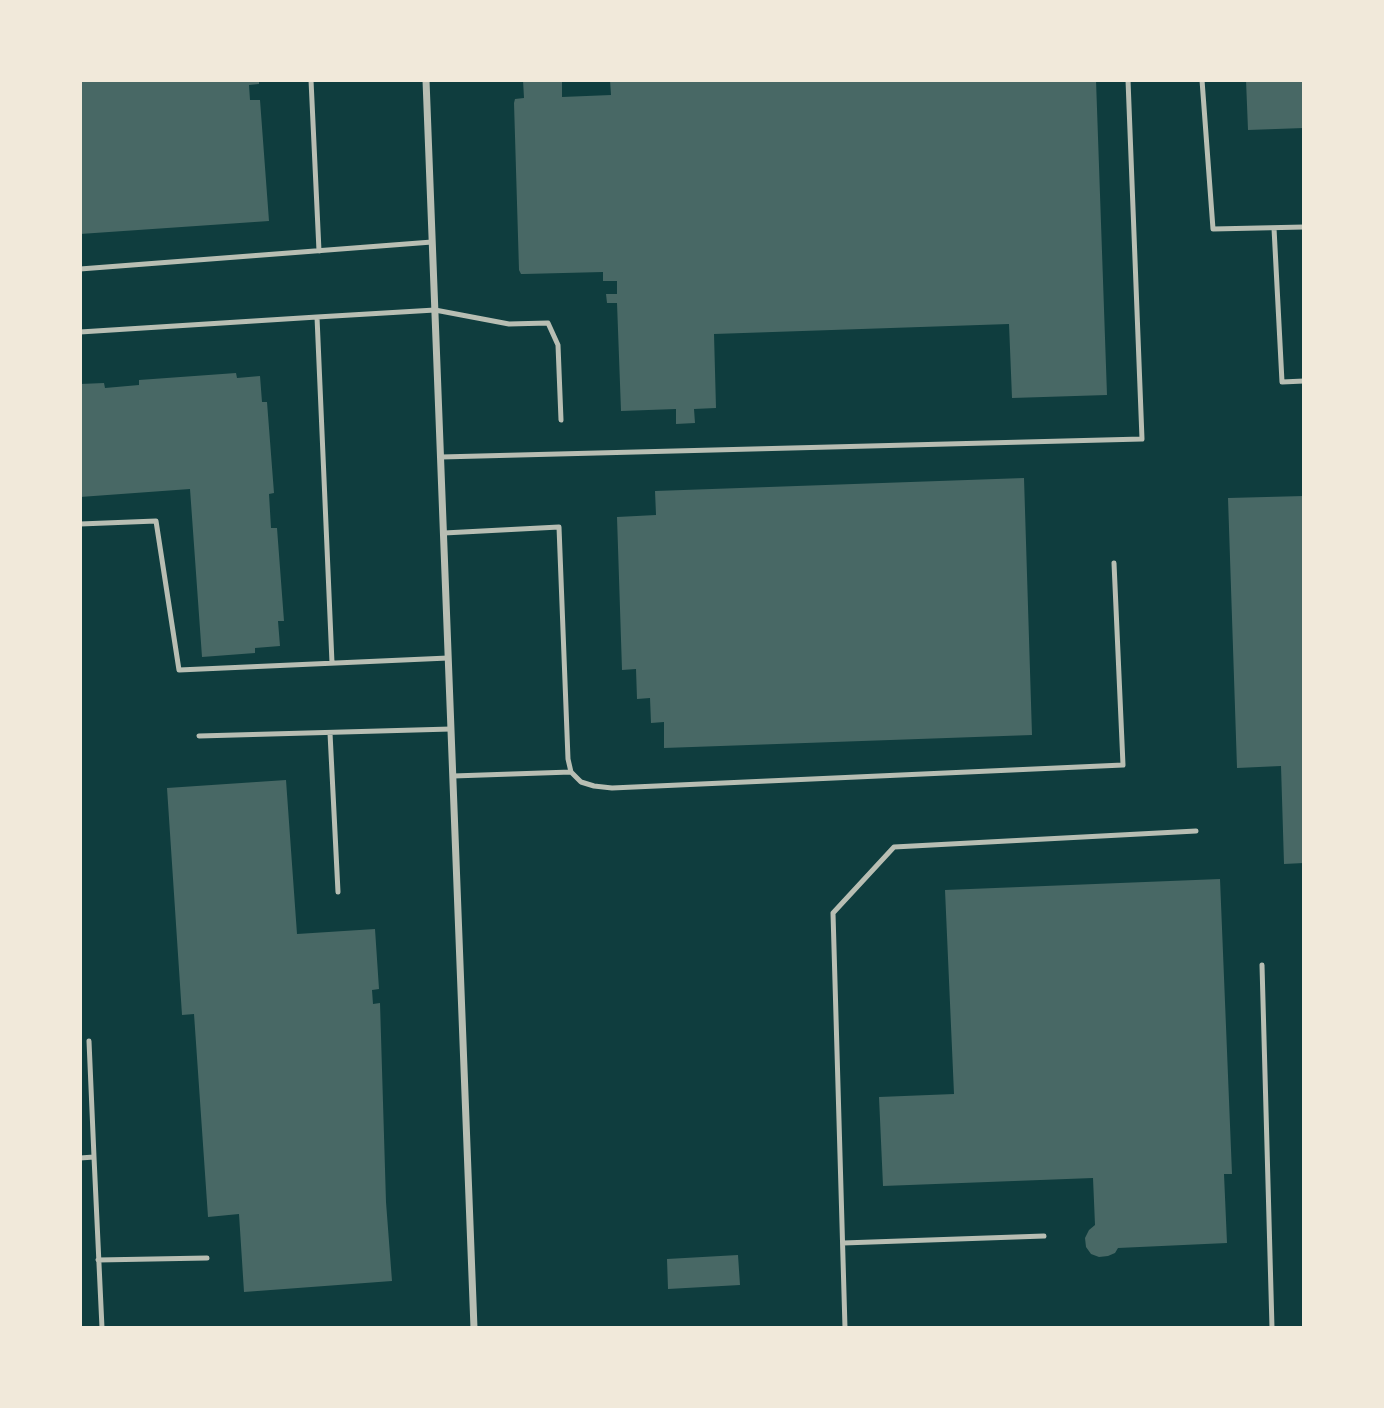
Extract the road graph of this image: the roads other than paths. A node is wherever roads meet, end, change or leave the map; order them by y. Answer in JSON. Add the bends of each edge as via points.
{"nodes":[{"id":1,"x":311,"y":80,"type":"edge"},
{"id":2,"x":426,"y":80,"type":"edge"},
{"id":3,"x":1128,"y":80,"type":"edge"},
{"id":4,"x":1202,"y":80,"type":"edge"},
{"id":5,"x":1304,"y":227,"type":"edge"},
{"id":6,"x":1274,"y":228,"type":"junction"},
{"id":7,"x":432,"y":242,"type":"junction"},
{"id":8,"x":319,"y":251,"type":"junction"},
{"id":9,"x":80,"y":269,"type":"edge"},
{"id":10,"x":435,"y":310,"type":"junction"},
{"id":11,"x":317,"y":317,"type":"junction"},
{"id":12,"x":80,"y":331,"type":"edge"},
{"id":13,"x":1304,"y":382,"type":"edge"},
{"id":14,"x":561,"y":420,"type":"dead end"},
{"id":15,"x":440,"y":457,"type":"junction"},
{"id":16,"x":80,"y":524,"type":"edge"},
{"id":17,"x":443,"y":533,"type":"junction"},
{"id":18,"x":1114,"y":563,"type":"dead end"},
{"id":19,"x":448,"y":657,"type":"junction"},
{"id":20,"x":332,"y":663,"type":"junction"},
{"id":21,"x":451,"y":729,"type":"junction"},
{"id":22,"x":330,"y":733,"type":"junction"},
{"id":23,"x":199,"y":736,"type":"dead end"},
{"id":24,"x":571,"y":772,"type":"junction"},
{"id":25,"x":453,"y":776,"type":"junction"},
{"id":26,"x":1196,"y":831,"type":"dead end"},
{"id":27,"x":338,"y":892,"type":"dead end"},
{"id":28,"x":1262,"y":965,"type":"dead end"},
{"id":29,"x":89,"y":1041,"type":"dead end"},
{"id":30,"x":94,"y":1157,"type":"junction"},
{"id":31,"x":80,"y":1158,"type":"edge"},
{"id":32,"x":1044,"y":1236,"type":"dead end"},
{"id":33,"x":843,"y":1243,"type":"junction"},
{"id":34,"x":207,"y":1258,"type":"dead end"},
{"id":35,"x":98,"y":1260,"type":"junction"},
{"id":36,"x":102,"y":1328,"type":"edge"},
{"id":37,"x":474,"y":1328,"type":"edge"},
{"id":38,"x":845,"y":1328,"type":"edge"},
{"id":39,"x":1272,"y":1328,"type":"edge"}],
"edges":[{"from":1,"to":8,"type":"lane"},
{"from":2,"to":7,"type":"street"},
{"from":3,"to":15,"type":"lane","via":[[1142,439]]},
{"from":4,"to":6,"type":"lane","via":[[1213,229]]},
{"from":5,"to":6,"type":"lane"},
{"from":6,"to":13,"type":"lane","via":[[1282,382]]},
{"from":7,"to":8,"type":"lane"},
{"from":7,"to":10,"type":"street"},
{"from":8,"to":9,"type":"lane"},
{"from":10,"to":11,"type":"lane"},
{"from":10,"to":14,"type":"lane","via":[[509,324],[548,323],[558,345]]},
{"from":10,"to":15,"type":"street"},
{"from":11,"to":12,"type":"lane"},
{"from":11,"to":20,"type":"lane"},
{"from":15,"to":17,"type":"street"},
{"from":16,"to":20,"type":"lane","via":[[156,521],[179,670]]},
{"from":17,"to":19,"type":"street"},
{"from":17,"to":24,"type":"lane","via":[[559,527]]},
{"from":18,"to":24,"type":"lane","via":[[1123,765],[612,788],[581,782]]},
{"from":19,"to":20,"type":"lane"},
{"from":19,"to":21,"type":"street"},
{"from":21,"to":22,"type":"lane"},
{"from":21,"to":25,"type":"street"},
{"from":22,"to":23,"type":"lane"},
{"from":22,"to":27,"type":"lane"},
{"from":24,"to":25,"type":"lane"},
{"from":25,"to":37,"type":"street"},
{"from":26,"to":33,"type":"lane","via":[[894,848],[833,913]]},
{"from":28,"to":39,"type":"lane"},
{"from":29,"to":30,"type":"lane"},
{"from":30,"to":31,"type":"lane"},
{"from":30,"to":35,"type":"lane"},
{"from":32,"to":33,"type":"lane"},
{"from":33,"to":38,"type":"lane"},
{"from":34,"to":35,"type":"lane"},
{"from":35,"to":36,"type":"lane"}]}
